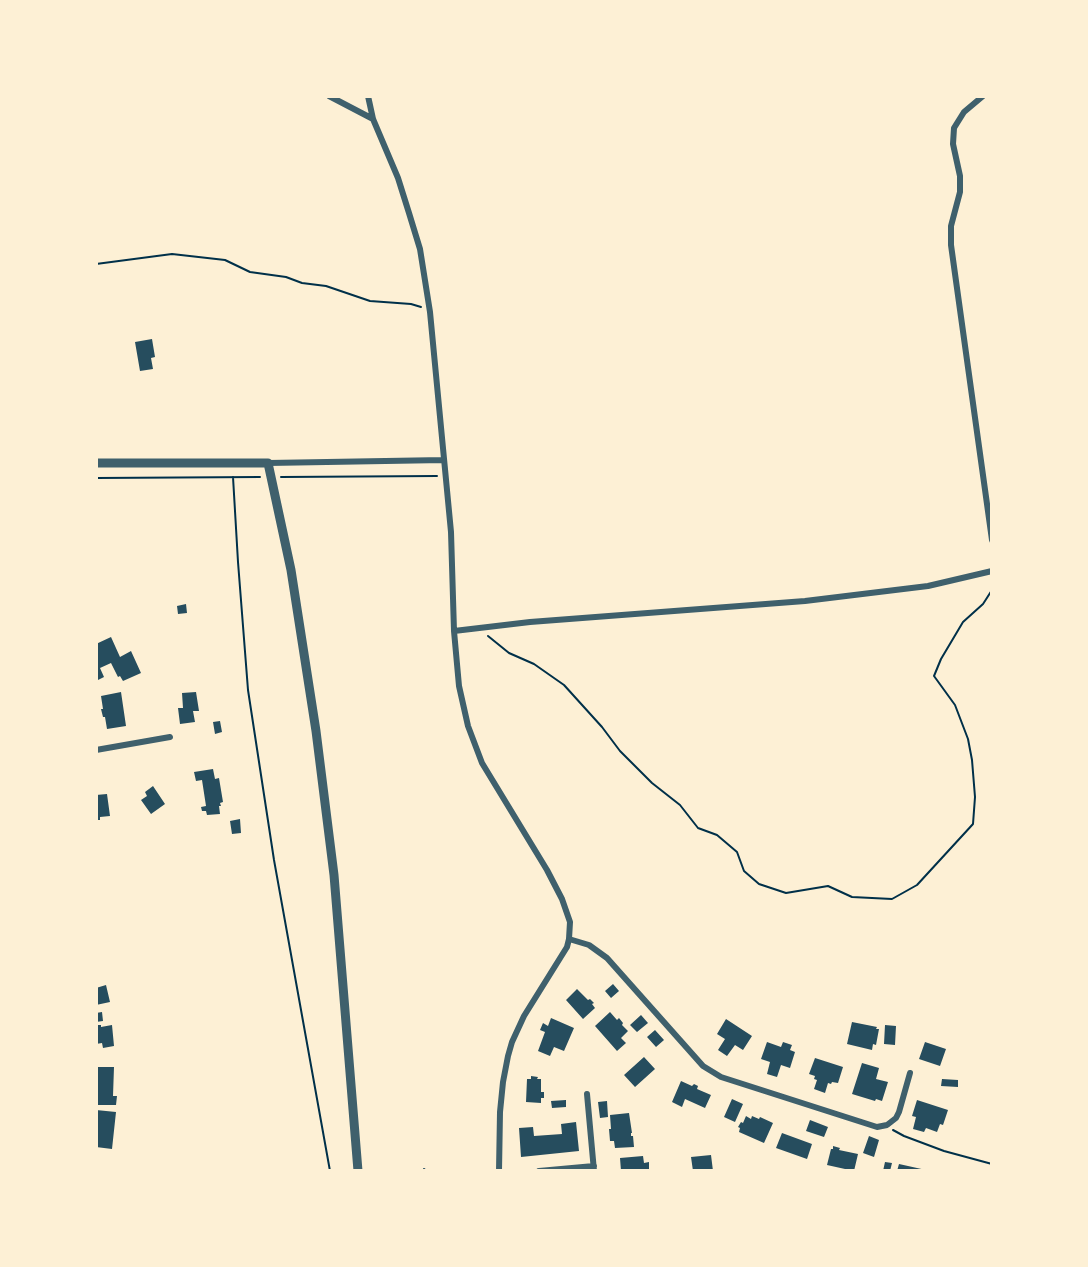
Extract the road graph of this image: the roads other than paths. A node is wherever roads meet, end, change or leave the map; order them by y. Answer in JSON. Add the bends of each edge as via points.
{"nodes":[{"id":1,"x":329,"y":96,"type":"edge"},
{"id":2,"x":368,"y":96,"type":"edge"},
{"id":3,"x":982,"y":96,"type":"edge"},
{"id":4,"x":374,"y":119,"type":"junction"},
{"id":5,"x":444,"y":460,"type":"junction"},
{"id":6,"x":96,"y":463,"type":"edge"},
{"id":7,"x":268,"y":463,"type":"junction"},
{"id":8,"x":992,"y":540,"type":"edge"},
{"id":9,"x":992,"y":571,"type":"edge"},
{"id":10,"x":454,"y":631,"type":"junction"},
{"id":11,"x":170,"y":738,"type":"dead end"},
{"id":12,"x":96,"y":750,"type":"edge"},
{"id":13,"x":569,"y":939,"type":"junction"},
{"id":14,"x":910,"y":1072,"type":"dead end"},
{"id":15,"x":587,"y":1094,"type":"dead end"},
{"id":16,"x":594,"y":1169,"type":"edge"},
{"id":17,"x":358,"y":1171,"type":"edge"},
{"id":18,"x":499,"y":1171,"type":"edge"},
{"id":19,"x":539,"y":1171,"type":"edge"}],
"edges":[{"from":1,"to":4,"type":"street"},
{"from":2,"to":4,"type":"street"},
{"from":3,"to":8,"type":"street","via":[[964,112],[954,128],[960,192],[951,226],[951,245]]},
{"from":4,"to":5,"type":"street","via":[[420,249]]},
{"from":5,"to":7,"type":"street"},
{"from":5,"to":10,"type":"street"},
{"from":6,"to":7,"type":"street"},
{"from":7,"to":17,"type":"street","via":[[291,570],[316,731],[334,875]]},
{"from":9,"to":10,"type":"street","via":[[928,586],[805,601]]},
{"from":10,"to":13,"type":"street","via":[[459,686],[468,726],[482,763],[562,899],[570,922]]},
{"from":11,"to":12,"type":"street"},
{"from":13,"to":14,"type":"street","via":[[589,945],[607,958],[697,1059],[714,1074],[729,1080],[877,1127],[896,1118]]},
{"from":13,"to":18,"type":"street","via":[[512,1042],[501,1095]]},
{"from":15,"to":16,"type":"street"},
{"from":16,"to":19,"type":"street"}]}
